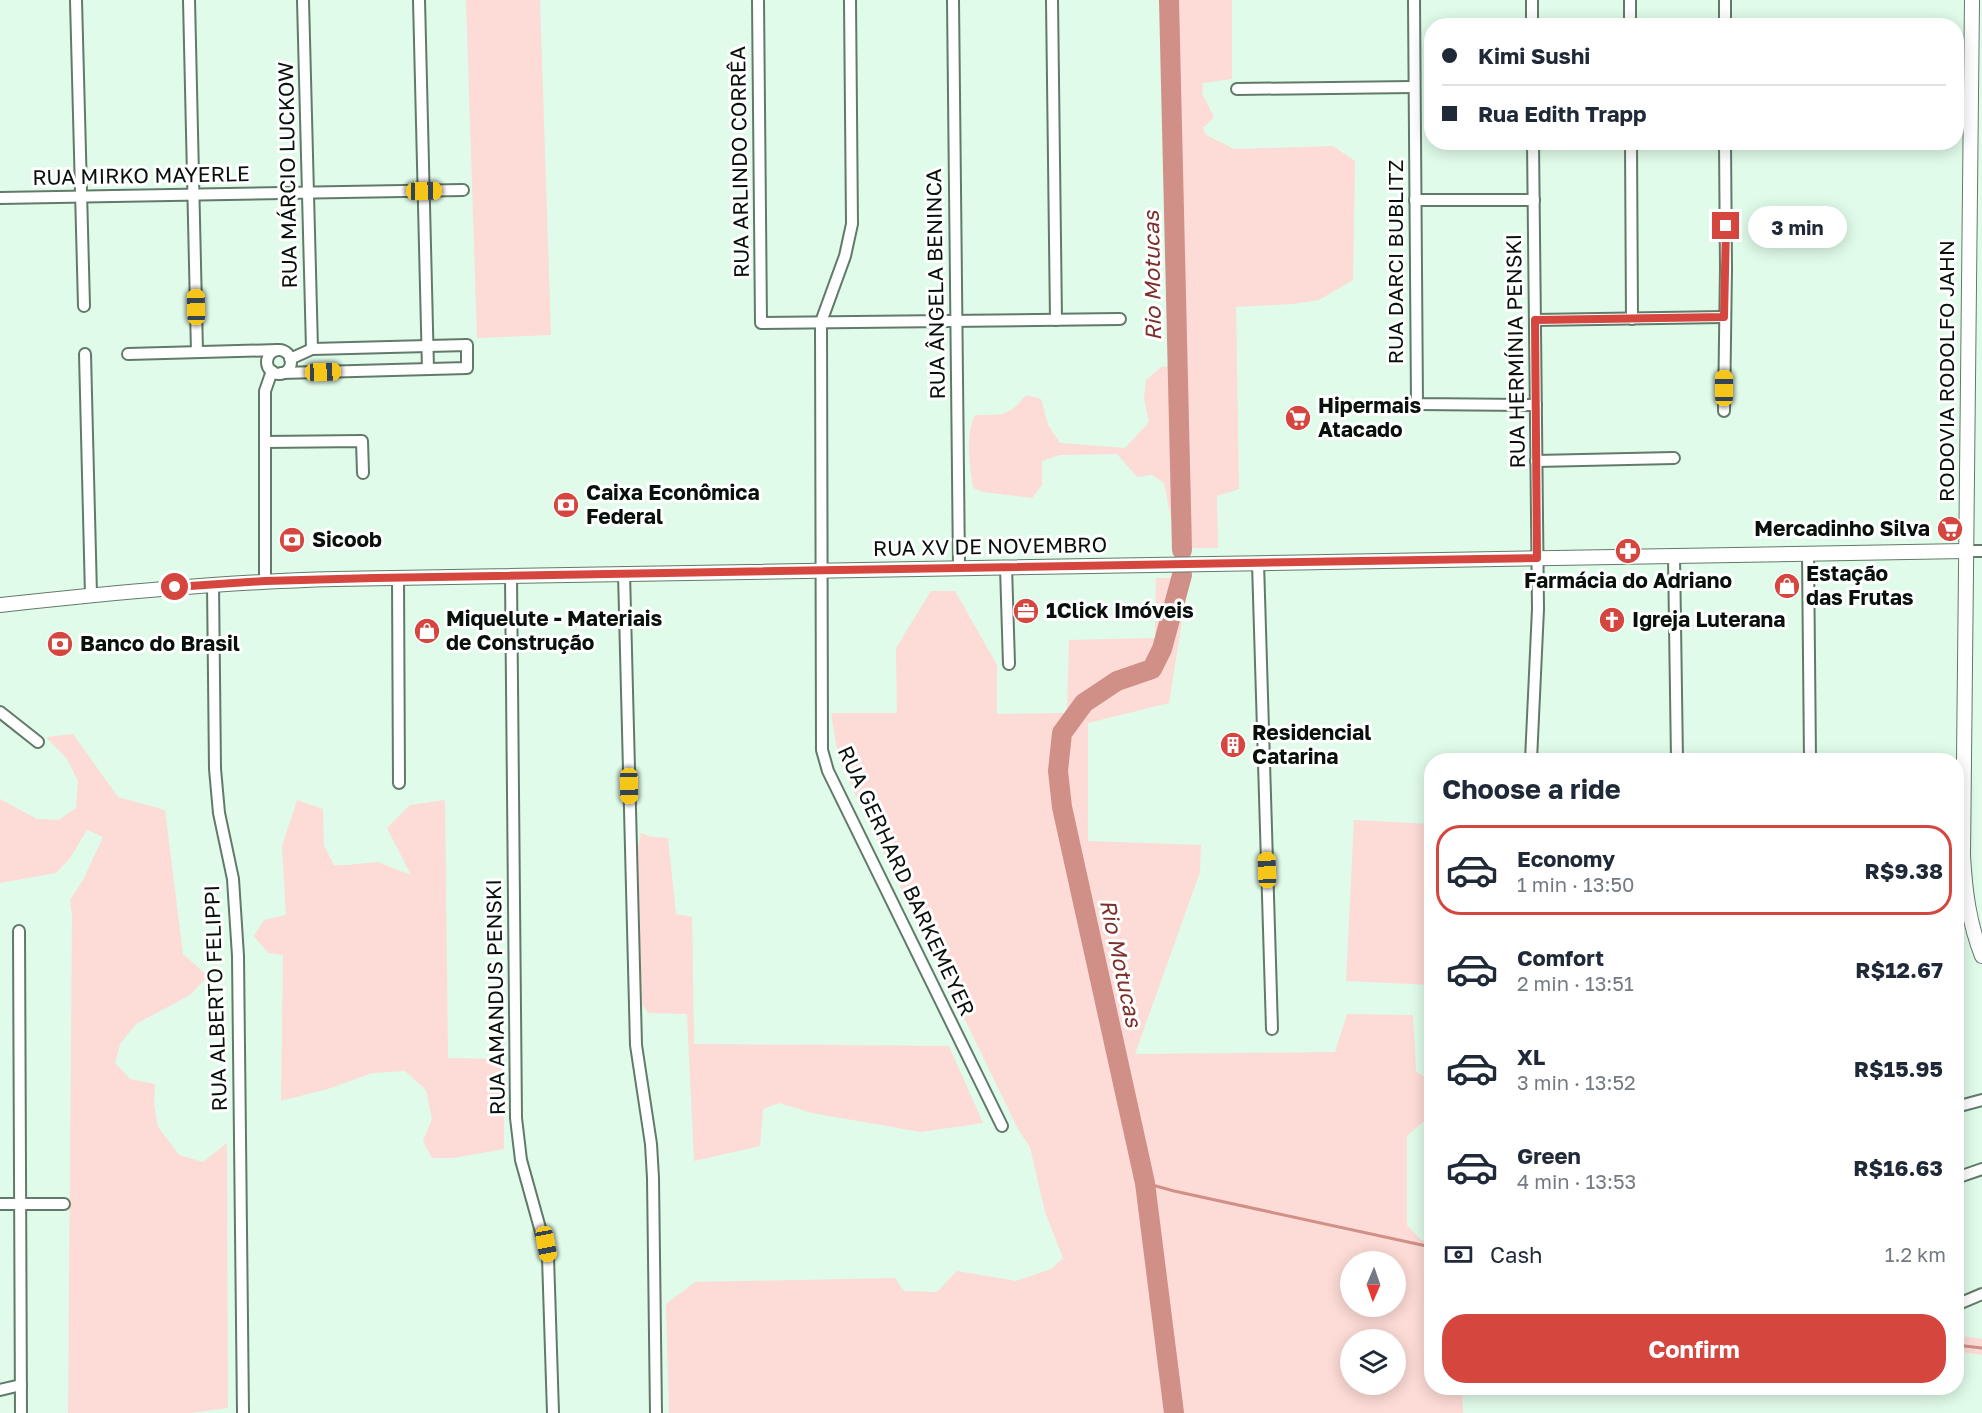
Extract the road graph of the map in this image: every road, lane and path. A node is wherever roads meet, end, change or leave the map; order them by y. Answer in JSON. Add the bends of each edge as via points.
{"nodes":[{"id":1,"x":76,"y":0,"type":"edge"},
{"id":2,"x":189,"y":0,"type":"edge"},
{"id":3,"x":303,"y":0,"type":"edge"},
{"id":4,"x":419,"y":0,"type":"edge"},
{"id":5,"x":758,"y":0,"type":"edge"},
{"id":6,"x":850,"y":0,"type":"edge"},
{"id":7,"x":953,"y":0,"type":"edge"},
{"id":8,"x":1052,"y":0,"type":"edge"},
{"id":9,"x":1414,"y":0,"type":"edge"},
{"id":10,"x":1532,"y":0,"type":"edge"},
{"id":11,"x":1630,"y":0,"type":"edge"},
{"id":12,"x":1725,"y":0,"type":"edge"},
{"id":13,"x":1972,"y":0,"type":"edge"},
{"id":14,"x":1532,"y":18,"type":"edge"},
{"id":15,"x":1630,"y":18,"type":"edge"},
{"id":16,"x":1725,"y":18,"type":"edge"},
{"id":17,"x":1414,"y":87,"type":"junction"},
{"id":18,"x":1237,"y":89,"type":"dead end"},
{"id":19,"x":1533,"y":150,"type":"edge"},
{"id":20,"x":1631,"y":150,"type":"edge"},
{"id":21,"x":1725,"y":150,"type":"edge"},
{"id":22,"x":463,"y":190,"type":"dead end"},
{"id":23,"x":424,"y":191,"type":"junction"},
{"id":24,"x":308,"y":193,"type":"junction"},
{"id":25,"x":193,"y":195,"type":"junction"},
{"id":26,"x":81,"y":197,"type":"junction"},
{"id":27,"x":0,"y":198,"type":"edge"},
{"id":28,"x":1415,"y":200,"type":"junction"},
{"id":29,"x":1534,"y":200,"type":"junction"},
{"id":30,"x":1975,"y":214,"type":"edge"},
{"id":31,"x":84,"y":306,"type":"dead end"},
{"id":32,"x":1724,"y":317,"type":"junction"},
{"id":33,"x":1120,"y":319,"type":"dead end"},
{"id":34,"x":1632,"y":319,"type":"junction"},
{"id":35,"x":1056,"y":320,"type":"junction"},
{"id":36,"x":1535,"y":320,"type":"junction"},
{"id":37,"x":956,"y":321,"type":"junction"},
{"id":38,"x":821,"y":322,"type":"junction"},
{"id":39,"x":427,"y":346,"type":"junction"},
{"id":40,"x":312,"y":349,"type":"junction"},
{"id":41,"x":278,"y":350,"type":"junction"},
{"id":42,"x":197,"y":352,"type":"junction"},
{"id":43,"x":85,"y":354,"type":"dead end"},
{"id":44,"x":128,"y":354,"type":"dead end"},
{"id":45,"x":290,"y":359,"type":"junction"},
{"id":46,"x":428,"y":369,"type":"junction"},
{"id":47,"x":276,"y":372,"type":"junction"},
{"id":48,"x":1536,"y":405,"type":"junction"},
{"id":49,"x":1724,"y":411,"type":"dead end"},
{"id":50,"x":265,"y":442,"type":"junction"},
{"id":51,"x":1674,"y":458,"type":"dead end"},
{"id":52,"x":1536,"y":461,"type":"junction"},
{"id":53,"x":363,"y":473,"type":"dead end"},
{"id":54,"x":1966,"y":551,"type":"junction"},
{"id":55,"x":1982,"y":551,"type":"edge"},
{"id":56,"x":1808,"y":554,"type":"junction"},
{"id":57,"x":1674,"y":556,"type":"junction"},
{"id":58,"x":1537,"y":558,"type":"junction"},
{"id":59,"x":1257,"y":563,"type":"junction"},
{"id":60,"x":1006,"y":567,"type":"junction"},
{"id":61,"x":959,"y":568,"type":"junction"},
{"id":62,"x":821,"y":570,"type":"junction"},
{"id":63,"x":624,"y":573,"type":"junction"},
{"id":64,"x":512,"y":576,"type":"junction"},
{"id":65,"x":398,"y":577,"type":"junction"},
{"id":66,"x":265,"y":581,"type":"junction"},
{"id":67,"x":213,"y":584,"type":"junction"},
{"id":68,"x":91,"y":595,"type":"junction"},
{"id":69,"x":0,"y":605,"type":"edge"},
{"id":70,"x":1009,"y":664,"type":"dead end"},
{"id":71,"x":0,"y":712,"type":"edge"},
{"id":72,"x":38,"y":741,"type":"dead end"},
{"id":73,"x":1531,"y":753,"type":"edge"},
{"id":74,"x":1677,"y":753,"type":"edge"},
{"id":75,"x":1810,"y":753,"type":"edge"},
{"id":76,"x":1964,"y":754,"type":"edge"},
{"id":77,"x":399,"y":783,"type":"dead end"},
{"id":78,"x":1964,"y":866,"type":"edge"},
{"id":79,"x":19,"y":930,"type":"dead end"},
{"id":80,"x":1982,"y":956,"type":"edge"},
{"id":81,"x":1272,"y":1029,"type":"dead end"},
{"id":82,"x":1982,"y":1100,"type":"edge"},
{"id":83,"x":1964,"y":1105,"type":"edge"},
{"id":84,"x":1002,"y":1126,"type":"dead end"},
{"id":85,"x":1982,"y":1169,"type":"edge"},
{"id":86,"x":1964,"y":1175,"type":"edge"},
{"id":87,"x":0,"y":1204,"type":"edge"},
{"id":88,"x":20,"y":1204,"type":"junction"},
{"id":89,"x":64,"y":1204,"type":"dead end"},
{"id":90,"x":1982,"y":1294,"type":"edge"},
{"id":91,"x":1964,"y":1302,"type":"edge"},
{"id":92,"x":21,"y":1385,"type":"junction"},
{"id":93,"x":0,"y":1390,"type":"edge"},
{"id":94,"x":21,"y":1413,"type":"edge"},
{"id":95,"x":243,"y":1413,"type":"edge"},
{"id":96,"x":553,"y":1413,"type":"edge"},
{"id":97,"x":656,"y":1413,"type":"edge"}],
"edges":[{"from":1,"to":26,"type":"street"},
{"from":2,"to":25,"type":"street"},
{"from":3,"to":24,"type":"street","name":"RUA MÁRCIO LUCKOW"},
{"from":4,"to":23,"type":"street"},
{"from":5,"to":38,"type":"street","name":"RUA ARLINDO CORRÊA","via":[[761,323]]},
{"from":6,"to":38,"type":"street","name":"RUA GERHARD BARKEMEYER","via":[[852,224]]},
{"from":7,"to":37,"type":"street","name":"RUA ÂNGELA BENINCA"},
{"from":8,"to":35,"type":"street"},
{"from":9,"to":17,"type":"street","name":"RUA DARCI BUBLITZ"},
{"from":10,"to":14,"type":"street"},
{"from":11,"to":15,"type":"street"},
{"from":12,"to":16,"type":"street"},
{"from":13,"to":30,"type":"main road","name":"RODOVIA RODOLFO JAHN"},
{"from":17,"to":18,"type":"street"},
{"from":17,"to":28,"type":"street","name":"RUA DARCI BUBLITZ"},
{"from":19,"to":29,"type":"street","name":"RUA HERMÍNIA PENSKI"},
{"from":20,"to":34,"type":"street"},
{"from":21,"to":32,"type":"street"},
{"from":22,"to":23,"type":"street","name":"RUA MIRKO MAYERLE"},
{"from":23,"to":24,"type":"street","name":"RUA MIRKO MAYERLE"},
{"from":23,"to":39,"type":"street"},
{"from":24,"to":25,"type":"street","name":"RUA MIRKO MAYERLE"},
{"from":24,"to":40,"type":"street","name":"RUA MÁRCIO LUCKOW"},
{"from":25,"to":26,"type":"street","name":"RUA MIRKO MAYERLE"},
{"from":25,"to":42,"type":"street"},
{"from":26,"to":27,"type":"street","name":"RUA MIRKO MAYERLE"},
{"from":26,"to":31,"type":"street"},
{"from":28,"to":29,"type":"street"},
{"from":28,"to":48,"type":"street","name":"RUA DARCI BUBLITZ","via":[[1417,404]]},
{"from":29,"to":36,"type":"street","name":"RUA HERMÍNIA PENSKI"},
{"from":30,"to":54,"type":"main road","name":"RODOVIA RODOLFO JAHN"},
{"from":32,"to":34,"type":"street"},
{"from":32,"to":49,"type":"street"},
{"from":33,"to":35,"type":"street"},
{"from":34,"to":36,"type":"street"},
{"from":35,"to":37,"type":"street"},
{"from":36,"to":48,"type":"street","name":"RUA HERMÍNIA PENSKI"},
{"from":37,"to":38,"type":"street"},
{"from":37,"to":61,"type":"street","name":"RUA ÂNGELA BENINCA"},
{"from":38,"to":62,"type":"street","name":"RUA GERHARD BARKEMEYER"},
{"from":39,"to":40,"type":"street"},
{"from":39,"to":46,"type":"street"},
{"from":39,"to":46,"type":"street","via":[[467,345],[467,368]]},
{"from":40,"to":45,"type":"street"},
{"from":41,"to":42,"type":"street"},
{"from":41,"to":45,"type":"street","via":[[286,352]]},
{"from":41,"to":47,"type":"street","via":[[267,358]]},
{"from":42,"to":44,"type":"street"},
{"from":43,"to":68,"type":"street"},
{"from":45,"to":47,"type":"street","via":[[290,366]]},
{"from":46,"to":47,"type":"street"},
{"from":47,"to":50,"type":"street","via":[[265,391]]},
{"from":48,"to":52,"type":"street","name":"RUA HERMÍNIA PENSKI"},
{"from":50,"to":53,"type":"street","via":[[362,441]]},
{"from":50,"to":66,"type":"street"},
{"from":51,"to":52,"type":"street"},
{"from":52,"to":58,"type":"street","name":"RUA HERMÍNIA PENSKI"},
{"from":54,"to":55,"type":"street","name":"RUA XV DE NOVEMBRO"},
{"from":54,"to":56,"type":"main road","name":"RUA XV DE NOVEMBRO"},
{"from":54,"to":76,"type":"main road","name":"RODOVIA RODOLFO JAHN"},
{"from":56,"to":57,"type":"main road","name":"RUA XV DE NOVEMBRO"},
{"from":56,"to":75,"type":"street"},
{"from":57,"to":58,"type":"main road","name":"RUA XV DE NOVEMBRO"},
{"from":57,"to":74,"type":"street"},
{"from":58,"to":59,"type":"main road","name":"RUA XV DE NOVEMBRO"},
{"from":58,"to":73,"type":"street","name":"RUA HERMÍNIA PENSKI","via":[[1538,641]]},
{"from":59,"to":60,"type":"main road","name":"RUA XV DE NOVEMBRO"},
{"from":59,"to":81,"type":"street"},
{"from":60,"to":61,"type":"main road","name":"RUA XV DE NOVEMBRO"},
{"from":60,"to":70,"type":"street"},
{"from":61,"to":62,"type":"main road","name":"RUA XV DE NOVEMBRO"},
{"from":62,"to":63,"type":"main road","name":"RUA XV DE NOVEMBRO"},
{"from":62,"to":84,"type":"street","name":"RUA GERHARD BARKEMEYER","via":[[824,760]]},
{"from":63,"to":64,"type":"main road","name":"RUA XV DE NOVEMBRO"},
{"from":63,"to":97,"type":"street","via":[[636,1045],[651,1144]]},
{"from":64,"to":65,"type":"main road","name":"RUA XV DE NOVEMBRO"},
{"from":64,"to":96,"type":"street","name":"RUA AMANDUS PENSKI","via":[[516,1118],[521,1160],[548,1257]]},
{"from":65,"to":66,"type":"main road","name":"RUA XV DE NOVEMBRO"},
{"from":65,"to":77,"type":"street"},
{"from":66,"to":67,"type":"main road","name":"RUA XV DE NOVEMBRO"},
{"from":67,"to":68,"type":"main road","name":"RUA XV DE NOVEMBRO"},
{"from":67,"to":95,"type":"street","name":"RUA ALBERTO FELIPPI","via":[[215,769],[232,879],[238,956]]},
{"from":68,"to":69,"type":"main road","name":"RUA XV DE NOVEMBRO"},
{"from":71,"to":72,"type":"street"},
{"from":78,"to":80,"type":"main road","name":"RODOVIA RODOLFO JAHN","via":[[1972,930]]},
{"from":79,"to":88,"type":"street"},
{"from":82,"to":83,"type":"street"},
{"from":85,"to":86,"type":"street"},
{"from":87,"to":88,"type":"street"},
{"from":88,"to":89,"type":"street"},
{"from":88,"to":92,"type":"street"},
{"from":90,"to":91,"type":"street"},
{"from":92,"to":93,"type":"street"},
{"from":92,"to":94,"type":"street"}]}
